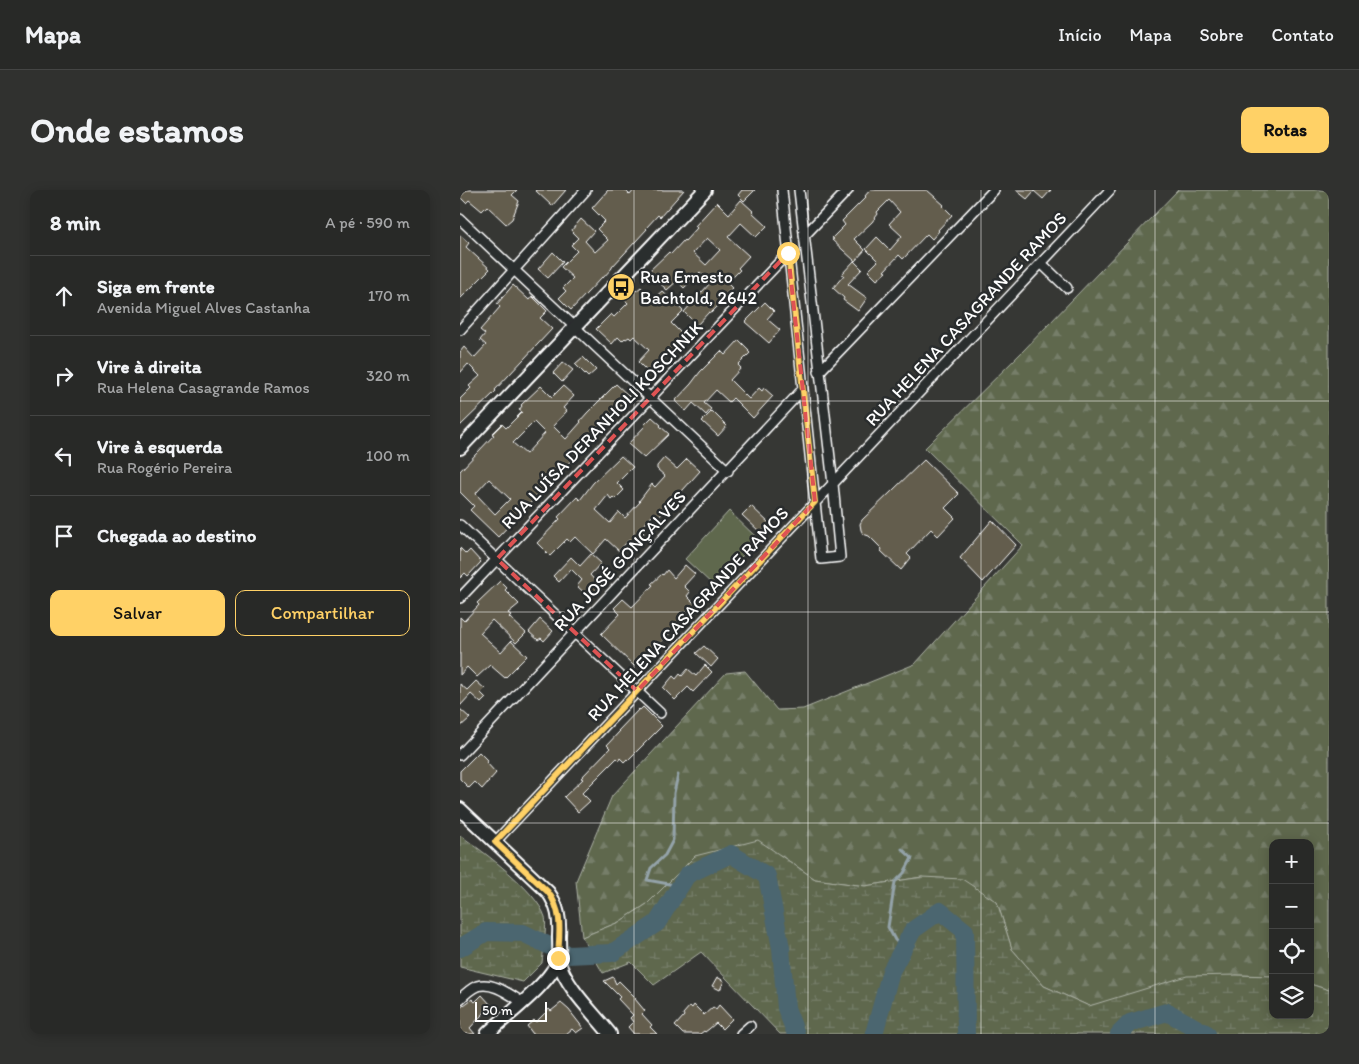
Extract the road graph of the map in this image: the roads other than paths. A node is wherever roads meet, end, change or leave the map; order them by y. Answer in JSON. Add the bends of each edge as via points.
{"nodes":[{"id":1,"x":586,"y":190,"type":"edge"},
{"id":2,"x":705,"y":190,"type":"edge"},
{"id":3,"x":782,"y":190,"type":"edge"},
{"id":4,"x":800,"y":190,"type":"edge"},
{"id":5,"x":848,"y":190,"type":"edge"},
{"id":6,"x":994,"y":190,"type":"edge"},
{"id":7,"x":1110,"y":190,"type":"edge"},
{"id":8,"x":460,"y":219,"type":"edge"},
{"id":9,"x":804,"y":236,"type":"junction"},
{"id":10,"x":788,"y":253,"type":"junction"},
{"id":11,"x":1041,"y":263,"type":"junction"},
{"id":12,"x":514,"y":270,"type":"junction"},
{"id":13,"x":1067,"y":288,"type":"dead end"},
{"id":14,"x":575,"y":327,"type":"junction"},
{"id":15,"x":460,"y":330,"type":"edge"},
{"id":16,"x":820,"y":372,"type":"junction"},
{"id":17,"x":803,"y":389,"type":"junction"},
{"id":18,"x":650,"y":398,"type":"junction"},
{"id":19,"x":460,"y":448,"type":"edge"},
{"id":20,"x":728,"y":470,"type":"junction"},
{"id":21,"x":833,"y":484,"type":"junction"},
{"id":22,"x":815,"y":502,"type":"junction"},
{"id":23,"x":460,"y":525,"type":"edge"},
{"id":24,"x":497,"y":559,"type":"junction"},
{"id":25,"x":460,"y":598,"type":"edge"},
{"id":26,"x":575,"y":633,"type":"junction"},
{"id":27,"x":636,"y":691,"type":"junction"},
{"id":28,"x":660,"y":713,"type":"dead end"},
{"id":29,"x":460,"y":755,"type":"edge"},
{"id":30,"x":460,"y":809,"type":"edge"},
{"id":31,"x":495,"y":842,"type":"junction"},
{"id":32,"x":558,"y":959,"type":"junction"},
{"id":33,"x":569,"y":984,"type":"junction"},
{"id":34,"x":538,"y":988,"type":"junction"},
{"id":35,"x":460,"y":999,"type":"edge"},
{"id":36,"x":522,"y":1002,"type":"junction"},
{"id":37,"x":750,"y":1026,"type":"dead end"},
{"id":38,"x":487,"y":1034,"type":"edge"},
{"id":39,"x":610,"y":1034,"type":"edge"},
{"id":40,"x":741,"y":1034,"type":"edge"}],
"edges":[{"from":1,"to":12,"type":"street"},
{"from":2,"to":14,"type":"street"},
{"from":3,"to":10,"type":"street"},
{"from":4,"to":9,"type":"street"},
{"from":5,"to":9,"type":"street"},
{"from":6,"to":16,"type":"street"},
{"from":7,"to":11,"type":"street","name":"RUA HELENA CASAGRANDE RAMOS"},
{"from":8,"to":12,"type":"street"},
{"from":9,"to":16,"type":"street"},
{"from":10,"to":17,"type":"street"},
{"from":10,"to":18,"type":"street","name":"RUA LUÍSA DERANHOLI KOSCHNIK"},
{"from":11,"to":13,"type":"street"},
{"from":11,"to":21,"type":"street","name":"RUA HELENA CASAGRANDE RAMOS"},
{"from":12,"to":14,"type":"street"},
{"from":12,"to":15,"type":"street"},
{"from":14,"to":18,"type":"street"},
{"from":14,"to":19,"type":"street"},
{"from":16,"to":21,"type":"street"},
{"from":17,"to":20,"type":"street","name":"RUA JOSÉ GONÇALVES"},
{"from":17,"to":22,"type":"street"},
{"from":18,"to":20,"type":"street"},
{"from":18,"to":24,"type":"street","name":"RUA LUÍSA DERANHOLI KOSCHNIK"},
{"from":20,"to":26,"type":"street","name":"RUA JOSÉ GONÇALVES"},
{"from":21,"to":22,"type":"street","name":"RUA HELENA CASAGRANDE RAMOS"},
{"from":21,"to":22,"type":"street","via":[[840,557],[821,559]]},
{"from":22,"to":27,"type":"street","name":"RUA HELENA CASAGRANDE RAMOS"},
{"from":23,"to":24,"type":"street"},
{"from":24,"to":25,"type":"street","name":"RUA LUÍSA DERANHOLI KOSCHNIK"},
{"from":24,"to":26,"type":"street"},
{"from":26,"to":27,"type":"street"},
{"from":26,"to":29,"type":"street","name":"RUA JOSÉ GONÇALVES"},
{"from":27,"to":28,"type":"street"},
{"from":27,"to":31,"type":"street","name":"RUA HELENA CASAGRANDE RAMOS"},
{"from":30,"to":31,"type":"street"},
{"from":31,"to":32,"type":"street","via":[[553,899],[559,913]]},
{"from":32,"to":33,"type":"street"},
{"from":32,"to":34,"type":"street"},
{"from":33,"to":34,"type":"street"},
{"from":33,"to":39,"type":"street"},
{"from":34,"to":36,"type":"street"},
{"from":35,"to":36,"type":"street","via":[[476,986],[484,985],[502,990]]},
{"from":36,"to":38,"type":"street"},
{"from":37,"to":40,"type":"street"}]}
